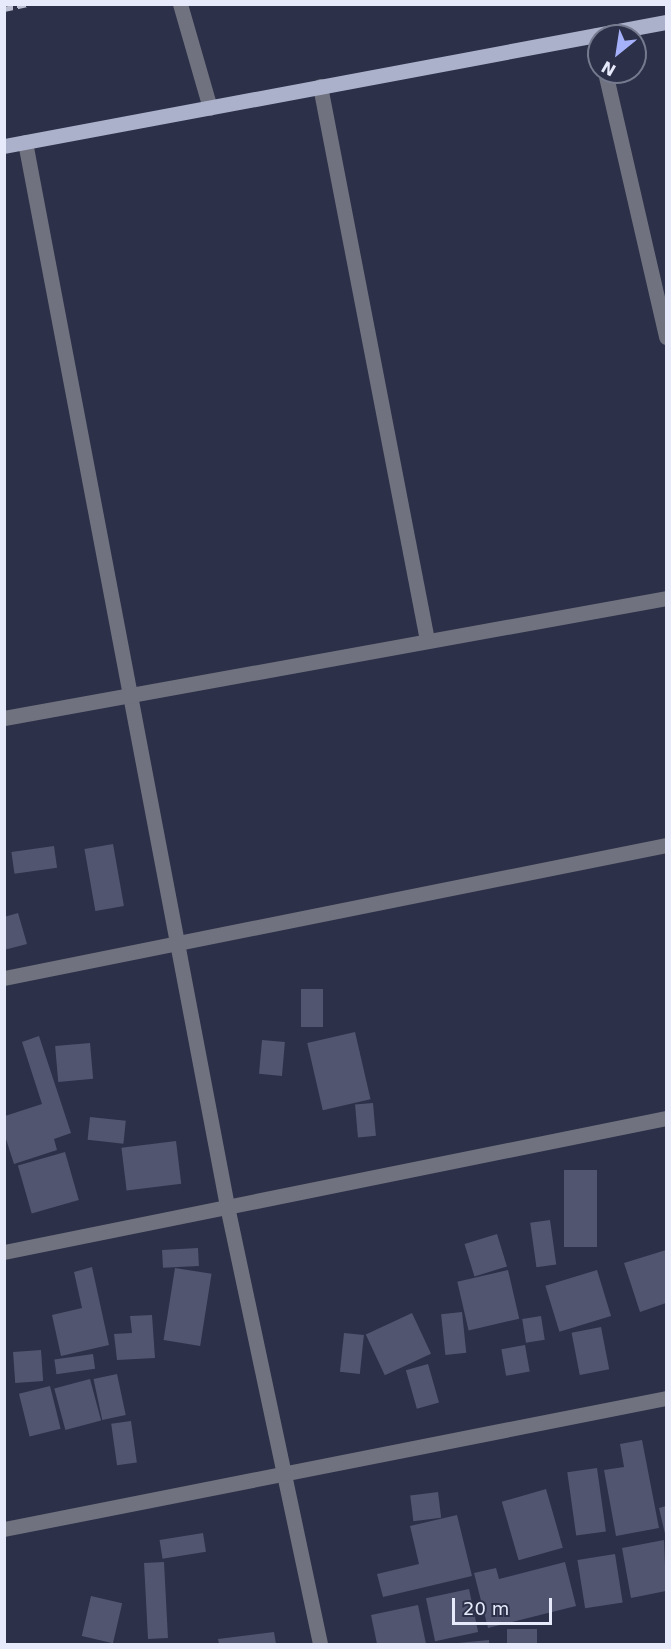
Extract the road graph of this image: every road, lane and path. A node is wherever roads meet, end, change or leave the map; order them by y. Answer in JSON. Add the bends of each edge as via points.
{"nodes":[{"id":1,"x":180,"y":4,"type":"edge"},
{"id":2,"x":666,"y":22,"type":"edge"},
{"id":3,"x":647,"y":28,"type":"edge"},
{"id":4,"x":587,"y":44,"type":"edge"},
{"id":5,"x":607,"y":84,"type":"edge"},
{"id":6,"x":320,"y":86,"type":"junction"},
{"id":7,"x":210,"y":108,"type":"junction"},
{"id":8,"x":25,"y":142,"type":"junction"},
{"id":9,"x":4,"y":146,"type":"edge"},
{"id":10,"x":666,"y":337,"type":"edge"},
{"id":11,"x":666,"y":598,"type":"edge"},
{"id":12,"x":427,"y":640,"type":"junction"},
{"id":13,"x":130,"y":694,"type":"junction"},
{"id":14,"x":4,"y":718,"type":"edge"},
{"id":15,"x":666,"y":845,"type":"edge"},
{"id":16,"x":178,"y":945,"type":"junction"},
{"id":17,"x":4,"y":978,"type":"edge"},
{"id":18,"x":666,"y":1118,"type":"edge"},
{"id":19,"x":227,"y":1206,"type":"junction"},
{"id":20,"x":4,"y":1252,"type":"edge"},
{"id":21,"x":666,"y":1398,"type":"edge"},
{"id":22,"x":282,"y":1473,"type":"junction"},
{"id":23,"x":4,"y":1529,"type":"edge"},
{"id":24,"x":320,"y":1644,"type":"edge"}],
"edges":[{"from":1,"to":7,"type":"street"},
{"from":2,"to":3,"type":"main road"},
{"from":4,"to":6,"type":"main road"},
{"from":5,"to":10,"type":"street"},
{"from":6,"to":7,"type":"main road"},
{"from":6,"to":12,"type":"street"},
{"from":7,"to":8,"type":"main road"},
{"from":8,"to":9,"type":"main road"},
{"from":8,"to":13,"type":"street"},
{"from":11,"to":12,"type":"street"},
{"from":12,"to":13,"type":"street"},
{"from":13,"to":14,"type":"street"},
{"from":13,"to":16,"type":"street"},
{"from":15,"to":16,"type":"street"},
{"from":16,"to":17,"type":"street"},
{"from":16,"to":19,"type":"street"},
{"from":18,"to":19,"type":"street"},
{"from":19,"to":20,"type":"street"},
{"from":19,"to":22,"type":"street"},
{"from":21,"to":22,"type":"street"},
{"from":22,"to":23,"type":"street"},
{"from":22,"to":24,"type":"street"}]}
